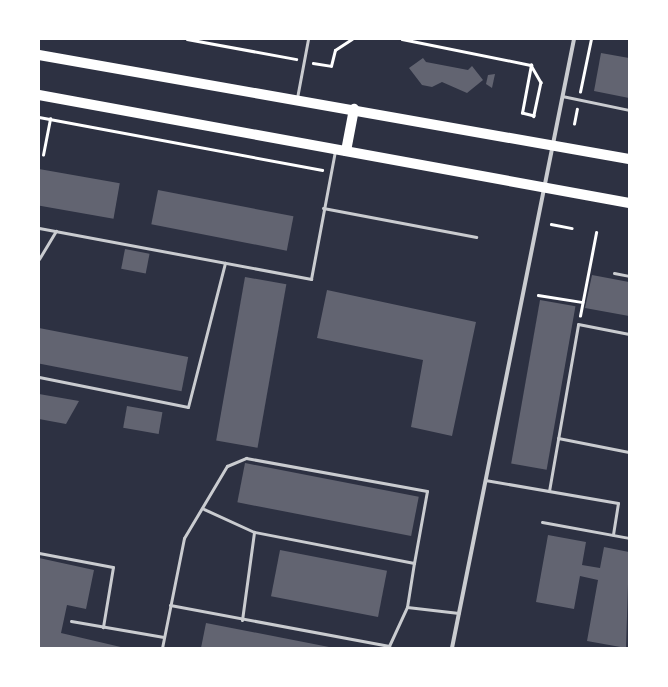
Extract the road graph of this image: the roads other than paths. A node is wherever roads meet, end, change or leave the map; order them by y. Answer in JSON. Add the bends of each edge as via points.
{"nodes":[{"id":1,"x":308,"y":39,"type":"edge"},
{"id":2,"x":574,"y":39,"type":"edge"},
{"id":3,"x":39,"y":55,"type":"edge"},
{"id":4,"x":39,"y":95,"type":"edge"},
{"id":5,"x":562,"y":96,"type":"junction"},
{"id":6,"x":297,"y":99,"type":"junction"},
{"id":7,"x":354,"y":109,"type":"junction"},
{"id":8,"x":629,"y":110,"type":"edge"},
{"id":9,"x":552,"y":145,"type":"junction"},
{"id":10,"x":341,"y":150,"type":"junction"},
{"id":11,"x":629,"y":160,"type":"edge"},
{"id":12,"x":544,"y":187,"type":"junction"},
{"id":13,"x":629,"y":203,"type":"edge"},
{"id":14,"x":323,"y":208,"type":"junction"},
{"id":15,"x":39,"y":228,"type":"edge"},
{"id":16,"x":56,"y":232,"type":"junction"},
{"id":17,"x":476,"y":237,"type":"dead end"},
{"id":18,"x":39,"y":259,"type":"edge"},
{"id":19,"x":225,"y":263,"type":"junction"},
{"id":20,"x":614,"y":273,"type":"dead end"},
{"id":21,"x":629,"y":276,"type":"edge"},
{"id":22,"x":629,"y":334,"type":"edge"},
{"id":23,"x":39,"y":377,"type":"edge"},
{"id":24,"x":558,"y":438,"type":"junction"},
{"id":25,"x":629,"y":452,"type":"edge"},
{"id":26,"x":485,"y":480,"type":"junction"},
{"id":27,"x":549,"y":491,"type":"junction"},
{"id":28,"x":204,"y":509,"type":"junction"},
{"id":29,"x":542,"y":522,"type":"dead end"},
{"id":30,"x":254,"y":532,"type":"junction"},
{"id":31,"x":613,"y":535,"type":"junction"},
{"id":32,"x":629,"y":538,"type":"edge"},
{"id":33,"x":39,"y":552,"type":"edge"},
{"id":34,"x":414,"y":563,"type":"junction"},
{"id":35,"x":170,"y":605,"type":"junction"},
{"id":36,"x":407,"y":607,"type":"junction"},
{"id":37,"x":459,"y":613,"type":"junction"},
{"id":38,"x":242,"y":620,"type":"junction"},
{"id":39,"x":71,"y":621,"type":"dead end"},
{"id":40,"x":103,"y":627,"type":"junction"},
{"id":41,"x":164,"y":637,"type":"junction"},
{"id":42,"x":162,"y":648,"type":"edge"},
{"id":43,"x":452,"y":648,"type":"edge"}],
"edges":[{"from":1,"to":6,"type":"lane"},
{"from":2,"to":5,"type":"street"},
{"from":3,"to":6,"type":"main road"},
{"from":4,"to":10,"type":"main road"},
{"from":5,"to":8,"type":"lane"},
{"from":5,"to":9,"type":"street"},
{"from":6,"to":7,"type":"main road"},
{"from":7,"to":9,"type":"main road"},
{"from":7,"to":10,"type":"main road"},
{"from":9,"to":11,"type":"main road"},
{"from":9,"to":12,"type":"street"},
{"from":10,"to":12,"type":"main road"},
{"from":10,"to":14,"type":"lane","via":[[331,172]]},
{"from":12,"to":13,"type":"main road"},
{"from":12,"to":26,"type":"street"},
{"from":14,"to":17,"type":"lane"},
{"from":14,"to":19,"type":"lane","via":[[311,279]]},
{"from":15,"to":16,"type":"lane"},
{"from":16,"to":18,"type":"lane"},
{"from":16,"to":19,"type":"lane"},
{"from":19,"to":23,"type":"lane","via":[[188,407]]},
{"from":20,"to":21,"type":"lane"},
{"from":22,"to":24,"type":"lane","via":[[578,324]]},
{"from":24,"to":25,"type":"lane"},
{"from":24,"to":27,"type":"lane"},
{"from":26,"to":27,"type":"lane"},
{"from":26,"to":37,"type":"street"},
{"from":27,"to":31,"type":"lane","via":[[618,503]]},
{"from":28,"to":30,"type":"lane"},
{"from":28,"to":34,"type":"lane","via":[[227,466],[246,458],[427,491]]},
{"from":28,"to":35,"type":"lane","via":[[184,538]]},
{"from":29,"to":31,"type":"lane"},
{"from":30,"to":34,"type":"lane"},
{"from":30,"to":38,"type":"lane"},
{"from":31,"to":32,"type":"lane"},
{"from":33,"to":40,"type":"lane","via":[[113,567]]},
{"from":34,"to":36,"type":"lane"},
{"from":35,"to":38,"type":"lane"},
{"from":35,"to":41,"type":"lane"},
{"from":36,"to":37,"type":"lane"},
{"from":36,"to":38,"type":"lane","via":[[389,646]]},
{"from":37,"to":43,"type":"street"},
{"from":39,"to":40,"type":"lane"},
{"from":40,"to":41,"type":"lane"},
{"from":41,"to":42,"type":"lane"}]}
